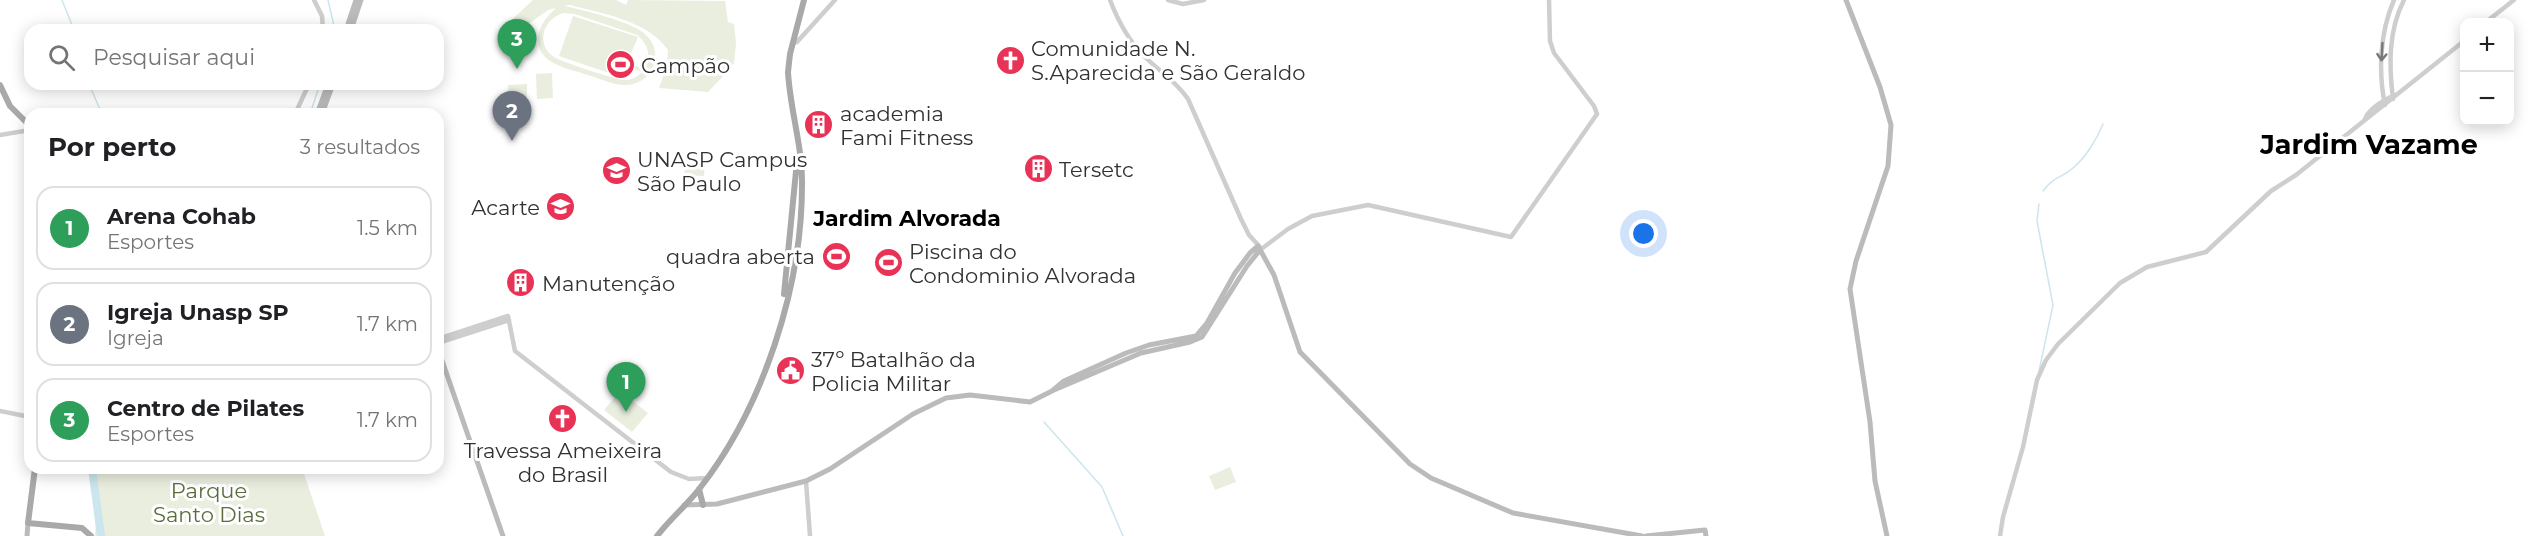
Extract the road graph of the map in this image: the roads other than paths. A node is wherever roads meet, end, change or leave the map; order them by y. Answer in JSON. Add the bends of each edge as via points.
{"nodes":[{"id":1,"x":314,"y":0,"type":"edge"},
{"id":2,"x":356,"y":0,"type":"edge"},
{"id":3,"x":361,"y":0,"type":"edge"},
{"id":4,"x":804,"y":0,"type":"edge"},
{"id":5,"x":835,"y":0,"type":"edge"},
{"id":6,"x":1110,"y":0,"type":"edge"},
{"id":7,"x":1168,"y":0,"type":"edge"},
{"id":8,"x":1204,"y":0,"type":"edge"},
{"id":9,"x":1549,"y":0,"type":"edge"},
{"id":10,"x":1846,"y":0,"type":"edge"},
{"id":11,"x":2394,"y":0,"type":"edge"},
{"id":12,"x":2404,"y":0,"type":"edge"},
{"id":13,"x":2514,"y":0,"type":"edge"},
{"id":14,"x":2491,"y":18,"type":"edge"},
{"id":15,"x":322,"y":24,"type":"edge"},
{"id":16,"x":348,"y":24,"type":"edge"},
{"id":17,"x":353,"y":24,"type":"edge"},
{"id":18,"x":792,"y":43,"type":"junction"},
{"id":19,"x":2460,"y":43,"type":"edge"},
{"id":20,"x":0,"y":85,"type":"edge"},
{"id":21,"x":783,"y":86,"type":"dead end"},
{"id":22,"x":306,"y":90,"type":"edge"},
{"id":23,"x":326,"y":90,"type":"edge"},
{"id":24,"x":331,"y":90,"type":"edge"},
{"id":25,"x":790,"y":93,"type":"junction"},
{"id":26,"x":2395,"y":96,"type":"junction"},
{"id":27,"x":2385,"y":103,"type":"junction"},
{"id":28,"x":298,"y":108,"type":"edge"},
{"id":29,"x":319,"y":108,"type":"edge"},
{"id":30,"x":324,"y":108,"type":"edge"},
{"id":31,"x":24,"y":121,"type":"edge"},
{"id":32,"x":24,"y":129,"type":"edge"},
{"id":33,"x":0,"y":135,"type":"edge"},
{"id":34,"x":1259,"y":248,"type":"junction"},
{"id":35,"x":444,"y":339,"type":"edge"},
{"id":36,"x":444,"y":366,"type":"edge"},
{"id":37,"x":0,"y":411,"type":"edge"},
{"id":38,"x":24,"y":416,"type":"edge"},
{"id":39,"x":34,"y":474,"type":"edge"},
{"id":40,"x":707,"y":478,"type":"junction"},
{"id":41,"x":806,"y":481,"type":"junction"},
{"id":42,"x":699,"y":489,"type":"junction"},
{"id":43,"x":684,"y":505,"type":"junction"},
{"id":44,"x":703,"y":505,"type":"junction"},
{"id":45,"x":28,"y":523,"type":"junction"},
{"id":46,"x":1705,"y":533,"type":"edge"},
{"id":47,"x":27,"y":536,"type":"edge"},
{"id":48,"x":92,"y":536,"type":"edge"},
{"id":49,"x":503,"y":536,"type":"edge"},
{"id":50,"x":657,"y":536,"type":"edge"},
{"id":51,"x":810,"y":536,"type":"edge"},
{"id":52,"x":1644,"y":536,"type":"edge"},
{"id":53,"x":1887,"y":536,"type":"edge"},
{"id":54,"x":2000,"y":536,"type":"edge"}],
"edges":[{"from":1,"to":15,"type":"street"},
{"from":2,"to":16,"type":"main road"},
{"from":3,"to":17,"type":"main road"},
{"from":4,"to":18,"type":"main road"},
{"from":5,"to":18,"type":"street"},
{"from":6,"to":34,"type":"street","via":[[1133,43],[1188,99],[1240,219]]},
{"from":7,"to":8,"type":"street"},
{"from":9,"to":34,"type":"street","via":[[1554,52],[1594,106],[1596,116],[1511,237],[1368,205],[1312,216]]},
{"from":10,"to":53,"type":"main road","via":[[1891,126],[1888,166],[1850,289],[1875,481]]},
{"from":11,"to":27,"type":"street","one_way":true,"via":[[2382,50]]},
{"from":12,"to":26,"type":"street","via":[[2391,43]]},
{"from":13,"to":14,"type":"street"},
{"from":18,"to":25,"type":"main road"},
{"from":19,"to":26,"type":"street"},
{"from":20,"to":31,"type":"main road","via":[[10,106]]},
{"from":21,"to":25,"type":"main road"},
{"from":22,"to":28,"type":"street"},
{"from":23,"to":29,"type":"main road"},
{"from":24,"to":30,"type":"main road"},
{"from":25,"to":40,"type":"main road","via":[[798,148],[783,311],[759,387]]},
{"from":26,"to":27,"type":"street"},
{"from":27,"to":54,"type":"street","via":[[2271,191],[2206,252],[2147,267],[2120,283],[2071,331],[2046,360],[2037,380]]},
{"from":32,"to":33,"type":"street"},
{"from":34,"to":41,"type":"main road","via":[[1250,252],[1207,323],[1190,338],[1126,353],[1026,403],[970,395],[946,398],[913,414]]},
{"from":34,"to":52,"type":"main road","via":[[1274,275],[1300,352],[1410,464],[1431,478],[1513,513]]},
{"from":35,"to":40,"type":"street","via":[[508,318],[513,348],[543,373],[671,472],[689,479]]},
{"from":36,"to":49,"type":"main road"},
{"from":37,"to":38,"type":"street"},
{"from":39,"to":45,"type":"main road"},
{"from":40,"to":42,"type":"main road"},
{"from":41,"to":44,"type":"main road"},
{"from":41,"to":51,"type":"street"},
{"from":42,"to":43,"type":"main road"},
{"from":42,"to":44,"type":"main road"},
{"from":43,"to":44,"type":"main road"},
{"from":43,"to":50,"type":"main road"},
{"from":45,"to":47,"type":"main road"},
{"from":45,"to":48,"type":"main road","via":[[82,528]]},
{"from":46,"to":52,"type":"main road"}]}
